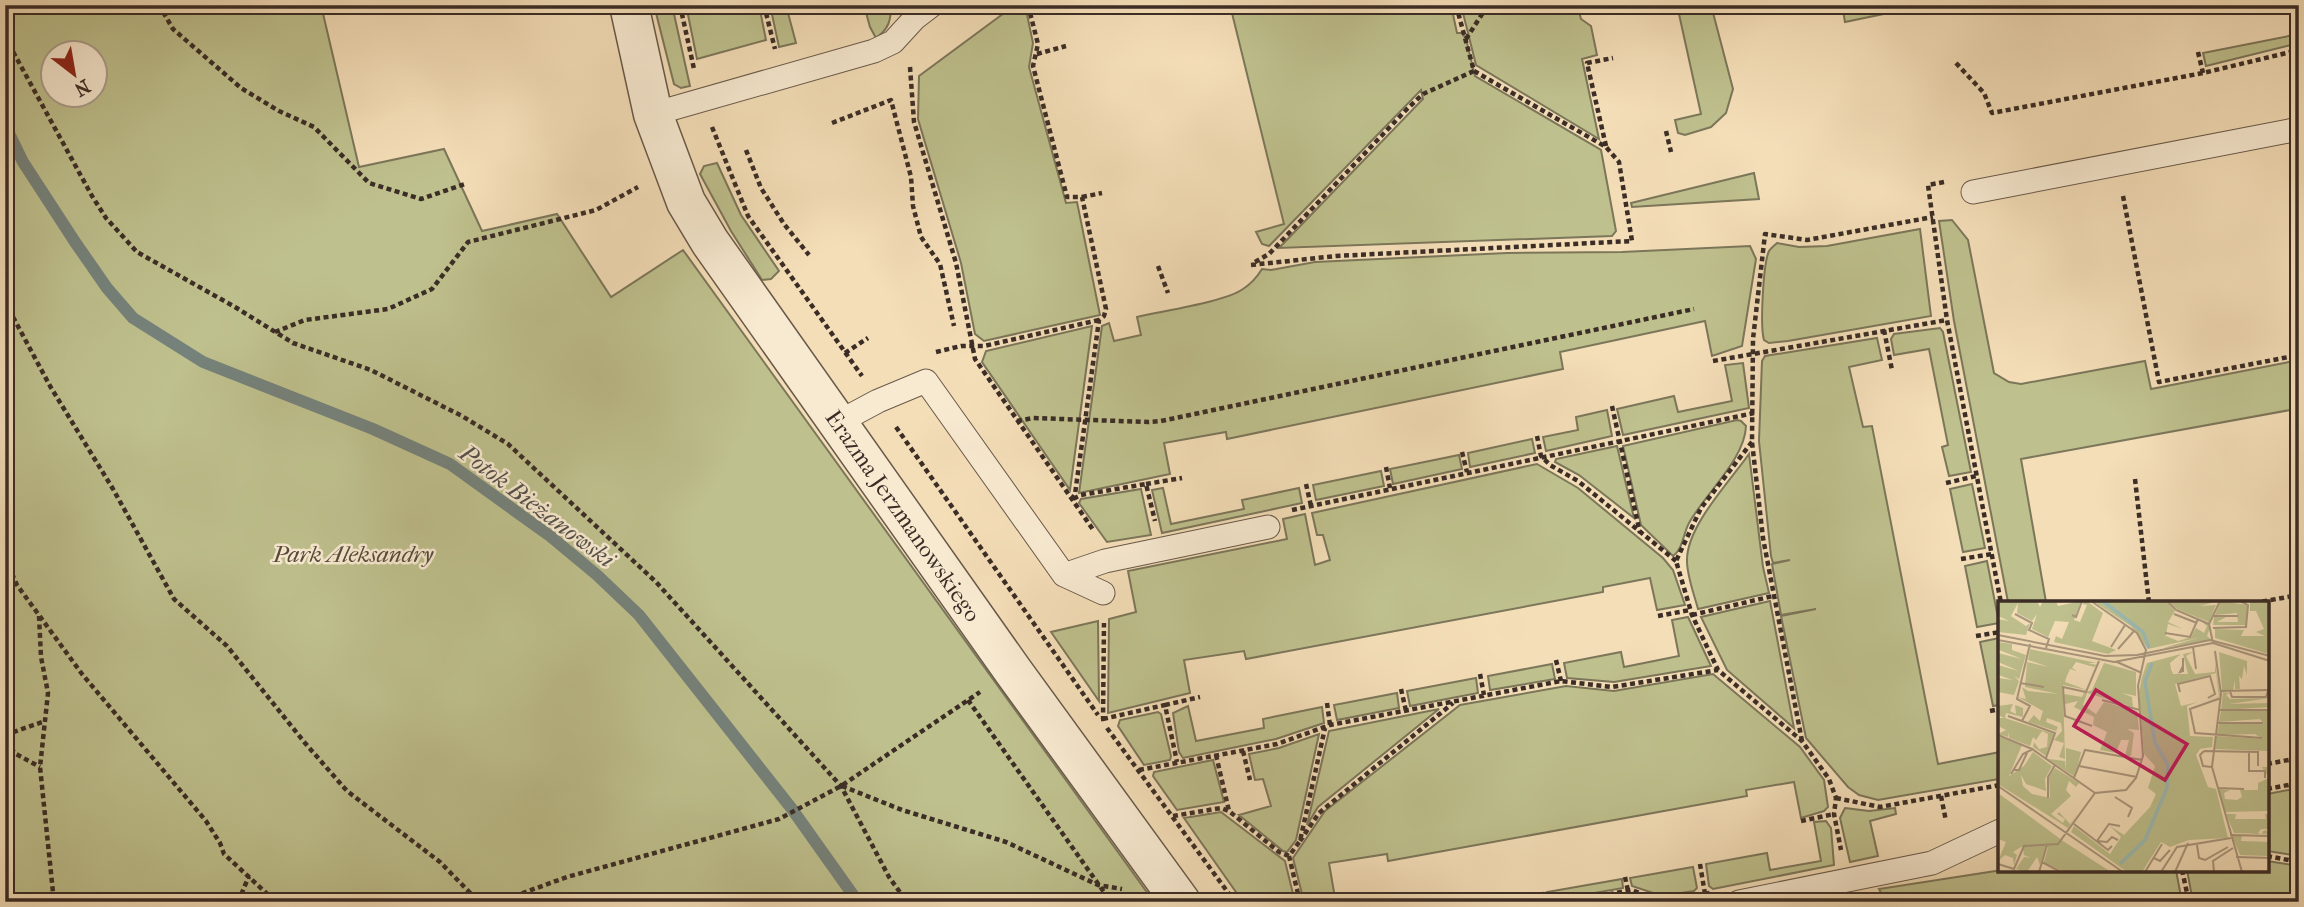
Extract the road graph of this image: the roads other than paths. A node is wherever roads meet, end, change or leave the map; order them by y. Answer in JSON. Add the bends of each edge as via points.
{"nodes":[{"id":1,"x":629,"y":5,"type":"edge"},
{"id":2,"x":923,"y":12,"type":"edge"},
{"id":3,"x":653,"y":114,"type":"junction"},
{"id":4,"x":2299,"y":129,"type":"edge"},
{"id":5,"x":1964,"y":186,"type":"road end"},
{"id":6,"x":837,"y":423,"type":"junction"},
{"id":7,"x":1268,"y":527,"type":"dead end"},
{"id":8,"x":1064,"y":575,"type":"junction"},
{"id":9,"x":1103,"y":593,"type":"road end"},
{"id":10,"x":1998,"y":832,"type":"edge"},
{"id":11,"x":1180,"y":900,"type":"edge"},
{"id":12,"x":1739,"y":902,"type":"edge"}],
"edges":[{"from":1,"to":3,"type":"street","name":"Erazma Jerzmanowskiego"},
{"from":2,"to":3,"type":"lane","via":[[884,47]]},
{"from":3,"to":6,"type":"street","name":"Erazma Jerzmanowskiego","via":[[686,202]]},
{"from":4,"to":5,"type":"lane","via":[[2117,164]]},
{"from":6,"to":8,"type":"lane","via":[[926,380]]},
{"from":6,"to":11,"type":"street","name":"Erazma Jerzmanowskiego"},
{"from":7,"to":8,"type":"lane","via":[[1105,561]]},
{"from":8,"to":9,"type":"lane"},
{"from":10,"to":12,"type":"lane","via":[[1932,863]]}]}
